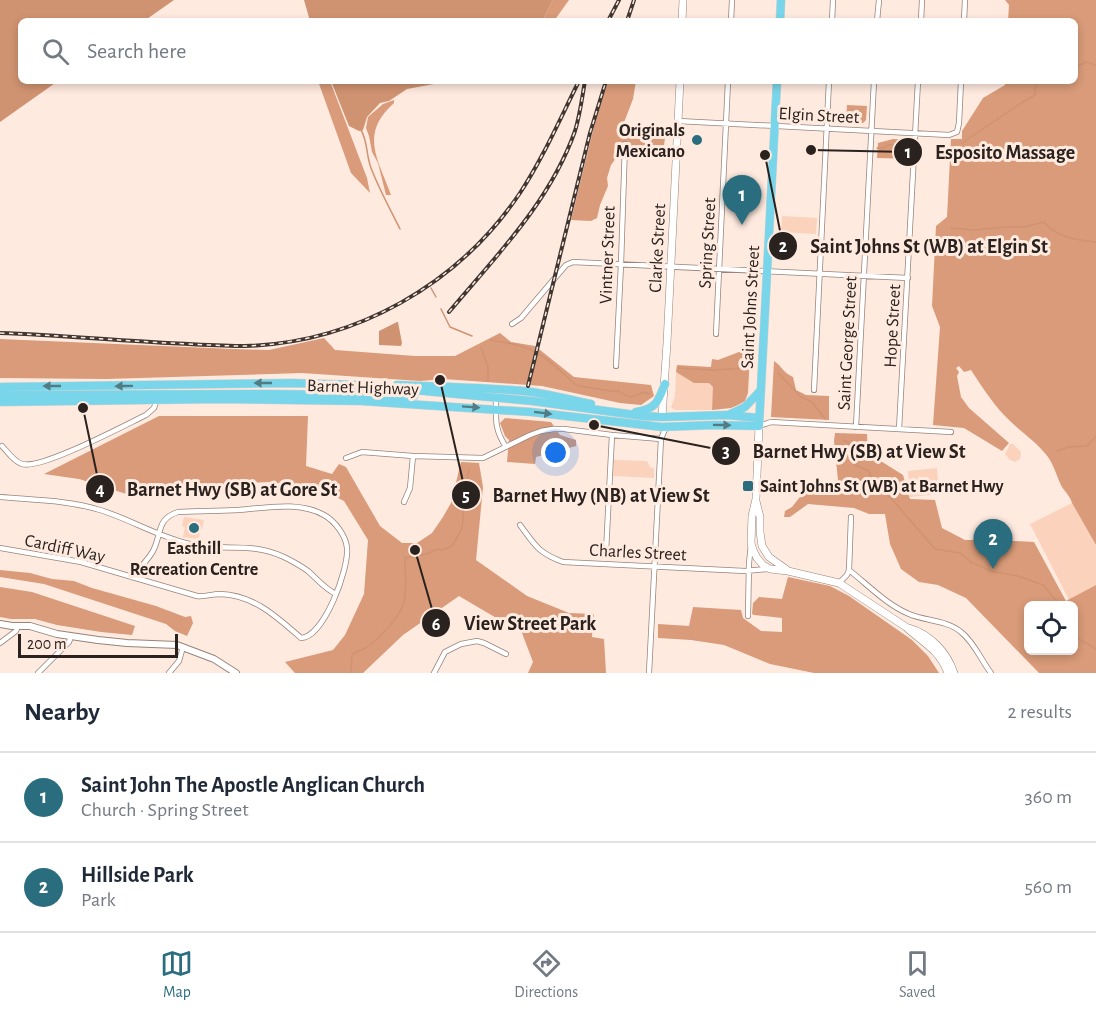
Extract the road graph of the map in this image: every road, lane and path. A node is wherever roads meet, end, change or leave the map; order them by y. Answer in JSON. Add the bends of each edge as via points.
{"nodes":[{"id":1,"x":683,"y":0,"type":"edge"},
{"id":2,"x":732,"y":0,"type":"edge"},
{"id":3,"x":781,"y":0,"type":"edge"},
{"id":4,"x":832,"y":0,"type":"edge"},
{"id":5,"x":879,"y":0,"type":"edge"},
{"id":6,"x":922,"y":0,"type":"edge"},
{"id":7,"x":965,"y":0,"type":"edge"},
{"id":8,"x":682,"y":18,"type":"edge"},
{"id":9,"x":731,"y":18,"type":"edge"},
{"id":10,"x":780,"y":18,"type":"edge"},
{"id":11,"x":832,"y":18,"type":"edge"},
{"id":12,"x":877,"y":18,"type":"edge"},
{"id":13,"x":921,"y":18,"type":"edge"},
{"id":14,"x":964,"y":18,"type":"edge"},
{"id":15,"x":680,"y":84,"type":"edge"},
{"id":16,"x":728,"y":84,"type":"edge"},
{"id":17,"x":777,"y":84,"type":"edge"},
{"id":18,"x":829,"y":84,"type":"edge"},
{"id":19,"x":874,"y":84,"type":"edge"},
{"id":20,"x":918,"y":84,"type":"edge"},
{"id":21,"x":961,"y":84,"type":"edge"},
{"id":22,"x":678,"y":121,"type":"junction"},
{"id":23,"x":726,"y":123,"type":"junction"},
{"id":24,"x":774,"y":126,"type":"junction"},
{"id":25,"x":826,"y":128,"type":"junction"},
{"id":26,"x":870,"y":131,"type":"junction"},
{"id":27,"x":916,"y":134,"type":"junction"},
{"id":28,"x":624,"y":144,"type":"dead end"},
{"id":29,"x":621,"y":264,"type":"junction"},
{"id":30,"x":671,"y":267,"type":"junction"},
{"id":31,"x":720,"y":269,"type":"junction"},
{"id":32,"x":767,"y":271,"type":"junction"},
{"id":33,"x":819,"y":274,"type":"junction"},
{"id":34,"x":864,"y":276,"type":"junction"},
{"id":35,"x":908,"y":278,"type":"junction"},
{"id":36,"x":512,"y":324,"type":"dead end"},
{"id":37,"x":716,"y":334,"type":"dead end"},
{"id":38,"x":616,"y":366,"type":"dead end"},
{"id":39,"x":665,"y":384,"type":"junction"},
{"id":40,"x":373,"y":386,"type":"junction"},
{"id":41,"x":0,"y":387,"type":"edge"},
{"id":42,"x":761,"y":390,"type":"junction"},
{"id":43,"x":813,"y":390,"type":"dead end"},
{"id":44,"x":434,"y":393,"type":"junction"},
{"id":45,"x":0,"y":395,"type":"edge"},
{"id":46,"x":157,"y":397,"type":"junction"},
{"id":47,"x":496,"y":398,"type":"junction"},
{"id":48,"x":0,"y":402,"type":"edge"},
{"id":49,"x":496,"y":409,"type":"junction"},
{"id":50,"x":606,"y":410,"type":"junction"},
{"id":51,"x":629,"y":413,"type":"junction"},
{"id":52,"x":727,"y":415,"type":"junction"},
{"id":53,"x":662,"y":417,"type":"junction"},
{"id":54,"x":759,"y":422,"type":"junction"},
{"id":55,"x":655,"y":426,"type":"junction"},
{"id":56,"x":666,"y":427,"type":"junction"},
{"id":57,"x":855,"y":427,"type":"junction"},
{"id":58,"x":899,"y":429,"type":"junction"},
{"id":59,"x":951,"y":432,"type":"dead end"},
{"id":60,"x":612,"y":435,"type":"junction"},
{"id":61,"x":661,"y":439,"type":"junction"},
{"id":62,"x":2,"y":446,"type":"dead end"},
{"id":63,"x":506,"y":447,"type":"junction"},
{"id":64,"x":413,"y":456,"type":"junction"},
{"id":65,"x":346,"y":458,"type":"dead end"},
{"id":66,"x":0,"y":497,"type":"edge"},
{"id":67,"x":756,"y":499,"type":"junction"},
{"id":68,"x":404,"y":502,"type":"dead end"},
{"id":69,"x":851,"y":518,"type":"dead end"},
{"id":70,"x":520,"y":525,"type":"dead end"},
{"id":71,"x":159,"y":534,"type":"junction"},
{"id":72,"x":751,"y":543,"type":"junction"},
{"id":73,"x":0,"y":548,"type":"edge"},
{"id":74,"x":606,"y":552,"type":"dead end"},
{"id":75,"x":654,"y":567,"type":"junction"},
{"id":76,"x":770,"y":569,"type":"junction"},
{"id":77,"x":849,"y":570,"type":"junction"},
{"id":78,"x":749,"y":571,"type":"junction"},
{"id":79,"x":788,"y":571,"type":"junction"},
{"id":80,"x":131,"y":577,"type":"junction"},
{"id":81,"x":839,"y":583,"type":"junction"},
{"id":82,"x":336,"y":594,"type":"junction"},
{"id":83,"x":748,"y":616,"type":"dead end"},
{"id":84,"x":0,"y":624,"type":"edge"},
{"id":85,"x":18,"y":626,"type":"junction"},
{"id":86,"x":906,"y":627,"type":"junction"},
{"id":87,"x":71,"y":636,"type":"junction"},
{"id":88,"x":0,"y":642,"type":"edge"},
{"id":89,"x":183,"y":647,"type":"junction"},
{"id":90,"x":506,"y":654,"type":"dead end"},
{"id":91,"x":38,"y":673,"type":"edge"},
{"id":92,"x":169,"y":673,"type":"edge"},
{"id":93,"x":236,"y":673,"type":"edge"},
{"id":94,"x":434,"y":673,"type":"edge"},
{"id":95,"x":649,"y":673,"type":"edge"},
{"id":96,"x":948,"y":673,"type":"edge"},
{"id":97,"x":954,"y":673,"type":"edge"},
{"id":98,"x":991,"y":673,"type":"edge"}],
"edges":[{"from":1,"to":8,"type":"main road"},
{"from":2,"to":9,"type":"street"},
{"from":3,"to":10,"type":"main road"},
{"from":4,"to":11,"type":"street"},
{"from":5,"to":12,"type":"street"},
{"from":6,"to":13,"type":"street"},
{"from":7,"to":14,"type":"street"},
{"from":15,"to":22,"type":"main road","name":"Clarke Street"},
{"from":16,"to":23,"type":"street","name":"Spring Street"},
{"from":17,"to":24,"type":"main road","name":"Saint Johns Street"},
{"from":18,"to":25,"type":"street"},
{"from":19,"to":26,"type":"street","name":"Saint George Street"},
{"from":20,"to":27,"type":"street","name":"Hope Street"},
{"from":21,"to":27,"type":"street","name":"Elgin Street","via":[[957,132]]},
{"from":22,"to":23,"type":"street","name":"Elgin Street"},
{"from":22,"to":30,"type":"main road","name":"Clarke Street"},
{"from":23,"to":24,"type":"street","name":"Elgin Street"},
{"from":23,"to":31,"type":"street","name":"Spring Street"},
{"from":24,"to":25,"type":"street","name":"Elgin Street"},
{"from":24,"to":32,"type":"main road","name":"Saint Johns Street"},
{"from":25,"to":26,"type":"street","name":"Elgin Street"},
{"from":25,"to":33,"type":"street"},
{"from":26,"to":27,"type":"street","name":"Elgin Street"},
{"from":26,"to":34,"type":"street","name":"Saint George Street"},
{"from":27,"to":35,"type":"street","name":"Hope Street"},
{"from":28,"to":29,"type":"street","name":"Vintner Street"},
{"from":29,"to":30,"type":"street"},
{"from":29,"to":36,"type":"street","via":[[566,265]]},
{"from":29,"to":38,"type":"street","name":"Vintner Street"},
{"from":30,"to":31,"type":"street"},
{"from":30,"to":39,"type":"main road","name":"Clarke Street"},
{"from":31,"to":32,"type":"street"},
{"from":31,"to":37,"type":"street","name":"Spring Street"},
{"from":32,"to":33,"type":"street"},
{"from":32,"to":42,"type":"main road","name":"Saint Johns Street"},
{"from":33,"to":34,"type":"street"},
{"from":33,"to":43,"type":"street"},
{"from":34,"to":35,"type":"street"},
{"from":34,"to":57,"type":"street","name":"Saint George Street"},
{"from":35,"to":58,"type":"street","name":"Hope Street"},
{"from":39,"to":51,"type":"main road","via":[[654,407]]},
{"from":39,"to":53,"type":"main road","name":"Clarke Street"},
{"from":40,"to":41,"type":"main road","name":"Barnet Highway","one_way":true,"via":[[279,383]]},
{"from":40,"to":44,"type":"main road","name":"Barnet Highway"},
{"from":40,"to":50,"type":"main road","name":"Barnet Highway","via":[[525,392],[563,397]]},
{"from":42,"to":52,"type":"main road","via":[[742,409]]},
{"from":42,"to":54,"type":"main road","name":"Saint Johns Street"},
{"from":44,"to":46,"type":"main road"},
{"from":44,"to":47,"type":"main road","name":"Barnet Highway"},
{"from":45,"to":46,"type":"main road"},
{"from":46,"to":48,"type":"main road","name":"Barnet Highway"},
{"from":46,"to":49,"type":"main road","name":"Barnet Highway","one_way":true,"via":[[361,400]]},
{"from":46,"to":62,"type":"street","via":[[154,408],[146,414],[56,458],[24,465]]},
{"from":47,"to":49,"type":"street"},
{"from":47,"to":50,"type":"main road","name":"Barnet Highway"},
{"from":49,"to":55,"type":"main road","name":"Barnet Highway","one_way":true},
{"from":49,"to":63,"type":"street","via":[[497,431]]},
{"from":50,"to":51,"type":"main road","name":"Barnet Highway"},
{"from":51,"to":53,"type":"main road","name":"Barnet Highway"},
{"from":52,"to":53,"type":"main road","name":"Barnet Highway"},
{"from":52,"to":54,"type":"main road","name":"Barnet Highway"},
{"from":53,"to":55,"type":"main road"},
{"from":56,"to":54,"type":"main road","name":"Barnet Highway","one_way":true},
{"from":54,"to":57,"type":"street"},
{"from":54,"to":67,"type":"main road","name":"Saint Johns Street"},
{"from":55,"to":56,"type":"main road","name":"Barnet Highway"},
{"from":56,"to":61,"type":"street"},
{"from":57,"to":58,"type":"street"},
{"from":58,"to":59,"type":"street"},
{"from":60,"to":61,"type":"street"},
{"from":60,"to":63,"type":"street","via":[[553,429]]},
{"from":60,"to":74,"type":"street"},
{"from":61,"to":75,"type":"street"},
{"from":63,"to":64,"type":"street","via":[[483,458]]},
{"from":64,"to":65,"type":"street","via":[[362,452]]},
{"from":64,"to":68,"type":"street","via":[[410,488]]},
{"from":66,"to":71,"type":"street","via":[[89,507]]},
{"from":67,"to":72,"type":"main road","name":"Saint Johns Street"},
{"from":67,"to":79,"type":"main road","name":"Saint Johns Street","via":[[762,546],[769,557]]},
{"from":69,"to":77,"type":"street"},
{"from":70,"to":75,"type":"street","name":"Charles Street","via":[[536,547],[563,562]]},
{"from":71,"to":80,"type":"street","via":[[155,548]]},
{"from":71,"to":82,"type":"street","via":[[191,544],[265,550],[303,568]]},
{"from":71,"to":82,"type":"street","via":[[166,518],[178,512],[289,507],[316,511],[333,522],[346,542],[347,557]]},
{"from":72,"to":76,"type":"main road","via":[[755,555]]},
{"from":72,"to":78,"type":"street","name":"Saint Johns Street"},
{"from":73,"to":80,"type":"street","name":"Cardiff Way","via":[[81,562]]},
{"from":75,"to":78,"type":"street","name":"Charles Street"},
{"from":75,"to":95,"type":"street"},
{"from":76,"to":78,"type":"street","name":"Charles Street"},
{"from":76,"to":79,"type":"main road"},
{"from":77,"to":81,"type":"street"},
{"from":77,"to":98,"type":"street","via":[[902,611],[961,631]]},
{"from":78,"to":83,"type":"street","name":"Saint Johns Street"},
{"from":79,"to":81,"type":"main road"},
{"from":80,"to":82,"type":"street","name":"Cardiff Way","via":[[197,596],[217,594],[255,602],[301,638],[307,638],[320,624]]},
{"from":81,"to":86,"type":"main road"},
{"from":84,"to":85,"type":"street"},
{"from":85,"to":87,"type":"street"},
{"from":85,"to":88,"type":"street"},
{"from":86,"to":96,"type":"main road","via":[[938,653]]},
{"from":86,"to":97,"type":"main road","via":[[918,630],[938,645]]},
{"from":87,"to":89,"type":"street"},
{"from":87,"to":91,"type":"street"},
{"from":89,"to":92,"type":"street","via":[[179,661]]},
{"from":89,"to":93,"type":"street","via":[[214,658]]},
{"from":90,"to":94,"type":"street","via":[[477,641],[461,644],[445,652]]}]}
